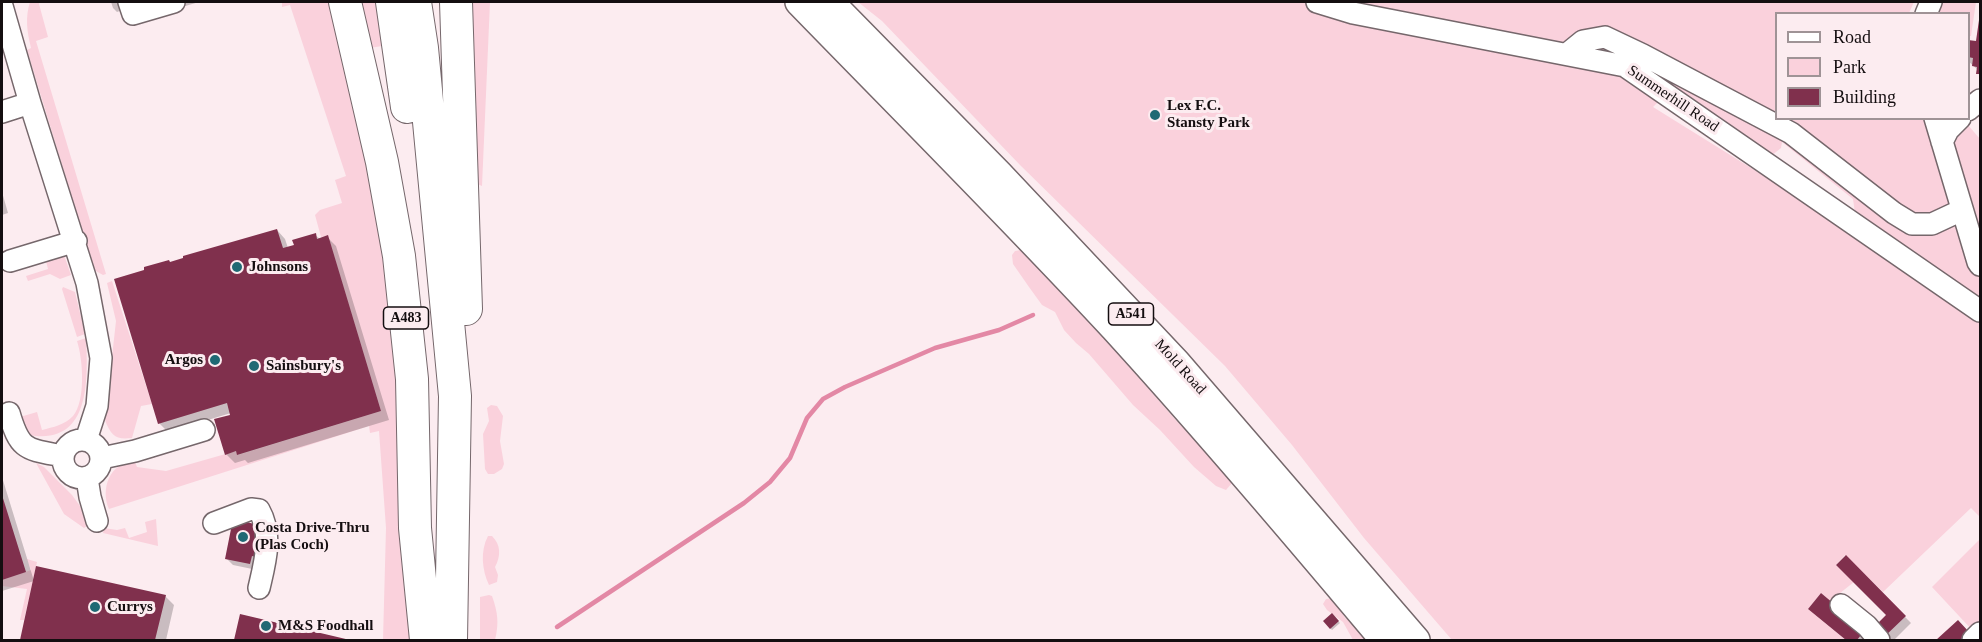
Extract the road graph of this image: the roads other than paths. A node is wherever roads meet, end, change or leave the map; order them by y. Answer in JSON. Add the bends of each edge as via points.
{"nodes":[{"id":1,"x":174,"y":2,"type":"edge"},
{"id":2,"x":345,"y":2,"type":"edge"},
{"id":3,"x":392,"y":2,"type":"edge"},
{"id":4,"x":415,"y":2,"type":"edge"},
{"id":5,"x":456,"y":2,"type":"edge"},
{"id":6,"x":799,"y":2,"type":"edge"},
{"id":7,"x":830,"y":2,"type":"edge"},
{"id":8,"x":1317,"y":2,"type":"edge"},
{"id":9,"x":128,"y":4,"type":"edge"},
{"id":10,"x":2,"y":6,"type":"edge"},
{"id":11,"x":1567,"y":54,"type":"junction"},
{"id":12,"x":881,"y":70,"type":"junction"},
{"id":13,"x":30,"y":103,"type":"junction"},
{"id":14,"x":2,"y":112,"type":"edge"},
{"id":15,"x":1936,"y":120,"type":"edge"},
{"id":16,"x":1958,"y":120,"type":"edge"},
{"id":17,"x":1942,"y":142,"type":"junction"},
{"id":18,"x":1962,"y":210,"type":"junction"},
{"id":19,"x":76,"y":241,"type":"junction"},
{"id":20,"x":10,"y":261,"type":"dead end"},
{"id":21,"x":1980,"y":265,"type":"edge"},
{"id":22,"x":1980,"y":311,"type":"edge"},
{"id":23,"x":8,"y":425,"type":"edge"},
{"id":24,"x":204,"y":430,"type":"dead end"},
{"id":25,"x":86,"y":440,"type":"junction"},
{"id":26,"x":63,"y":456,"type":"junction"},
{"id":27,"x":102,"y":458,"type":"junction"},
{"id":28,"x":87,"y":478,"type":"junction"},
{"id":29,"x":97,"y":521,"type":"dead end"},
{"id":30,"x":214,"y":523,"type":"dead end"},
{"id":31,"x":259,"y":588,"type":"dead end"},
{"id":32,"x":1841,"y":605,"type":"dead end"},
{"id":33,"x":1980,"y":633,"type":"edge"},
{"id":34,"x":428,"y":640,"type":"edge"},
{"id":35,"x":453,"y":640,"type":"edge"},
{"id":36,"x":1384,"y":640,"type":"edge"},
{"id":37,"x":1416,"y":640,"type":"edge"},
{"id":38,"x":1879,"y":640,"type":"edge"},
{"id":39,"x":1973,"y":640,"type":"edge"}],
"edges":[{"from":1,"to":9,"type":"street"},
{"from":2,"to":34,"type":"highway","number":"A483","via":[[399,256],[412,379],[415,528]]},
{"from":3,"to":34,"type":"highway","number":"A483","via":[[415,172],[426,360],[431,522]]},
{"from":4,"to":35,"type":"highway","number":"A483","via":[[455,396]]},
{"from":5,"to":35,"type":"highway","number":"A483","via":[[468,452],[463,562]]},
{"from":6,"to":12,"type":"main road","name":"Mold Road","number":"A541"},
{"from":7,"to":12,"type":"main road","name":"Mold Road","number":"A541"},
{"from":8,"to":11,"type":"street","name":"Summerhill Road","via":[[1353,13]]},
{"from":10,"to":13,"type":"street"},
{"from":11,"to":18,"type":"street","via":[[1583,41],[1605,37],[1643,55],[1791,133],[1912,224],[1932,224]]},
{"from":11,"to":22,"type":"street","name":"Summerhill Road","via":[[1625,66]]},
{"from":12,"to":36,"type":"main road","name":"Mold Road","number":"A541","via":[[1201,425]]},
{"from":12,"to":37,"type":"main road","name":"Mold Road","number":"A541","via":[[999,174],[1177,363]]},
{"from":13,"to":14,"type":"street"},
{"from":13,"to":19,"type":"street"},
{"from":15,"to":17,"type":"street"},
{"from":16,"to":17,"type":"street"},
{"from":17,"to":18,"type":"street"},
{"from":18,"to":21,"type":"street"},
{"from":19,"to":20,"type":"street"},
{"from":19,"to":25,"type":"street","via":[[100,358],[97,406]]},
{"from":23,"to":26,"type":"street","via":[[30,449]]},
{"from":24,"to":27,"type":"street"},
{"from":25,"to":26,"type":"street","via":[[68,445]]},
{"from":25,"to":27,"type":"street","via":[[97,446]]},
{"from":26,"to":28,"type":"street","via":[[69,474]]},
{"from":27,"to":28,"type":"street","via":[[98,470]]},
{"from":28,"to":29,"type":"street"},
{"from":30,"to":31,"type":"street","via":[[251,509],[259,510],[267,530],[267,552]]},
{"from":32,"to":38,"type":"street"},
{"from":33,"to":39,"type":"street"}]}
